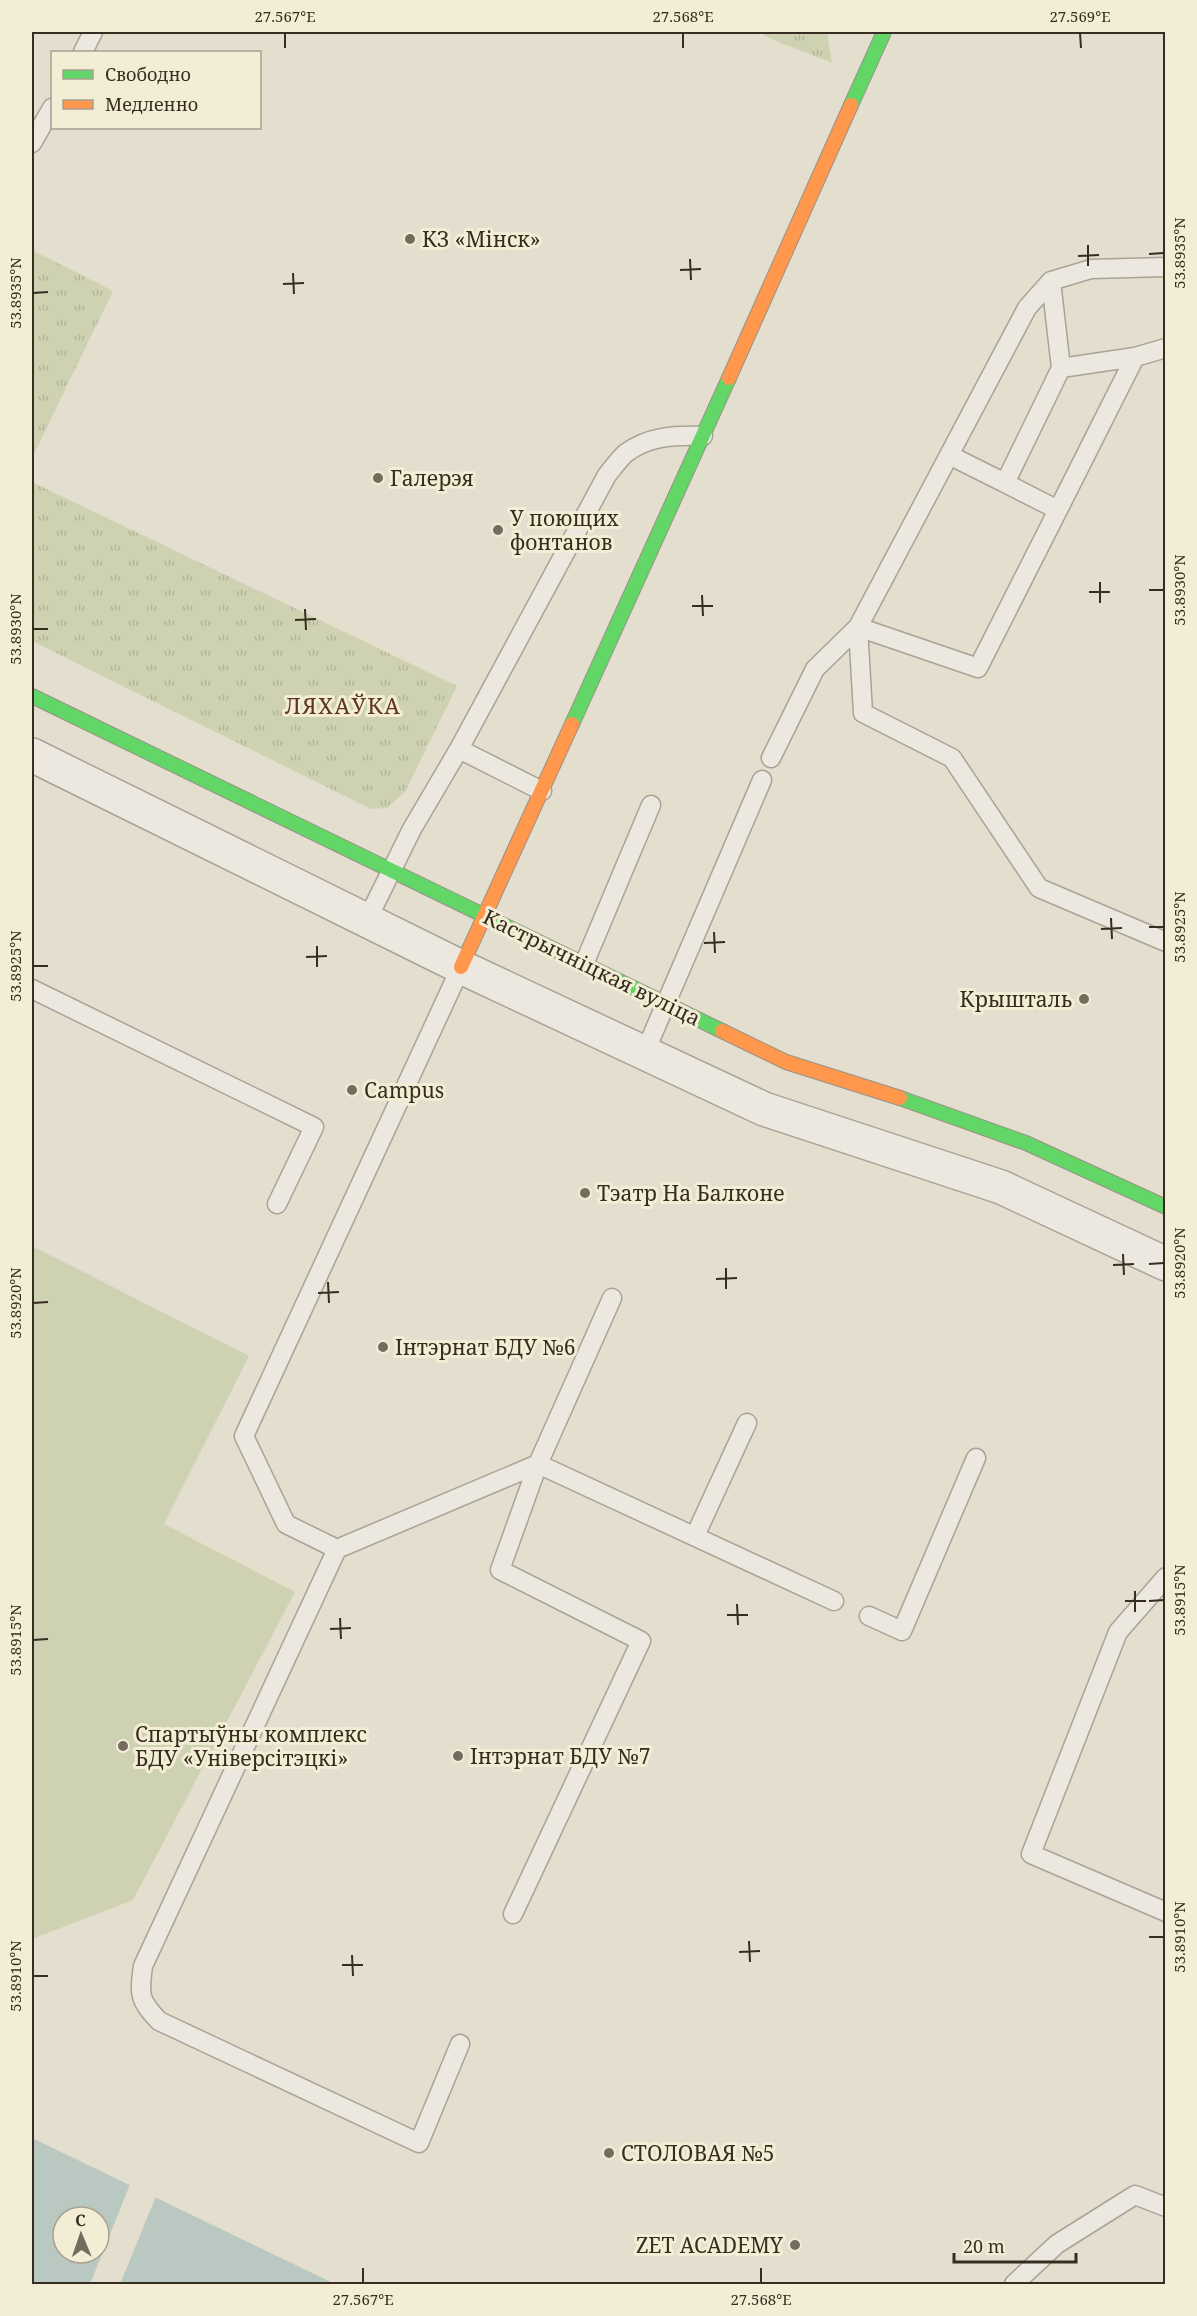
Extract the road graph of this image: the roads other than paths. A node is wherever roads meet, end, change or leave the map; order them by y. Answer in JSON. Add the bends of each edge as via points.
{"nodes":[{"id":1,"x":93,"y":32,"type":"edge"},
{"id":2,"x":884,"y":32,"type":"edge"},
{"id":3,"x":84,"y":51,"type":"edge"},
{"id":4,"x":51,"y":110,"type":"edge"},
{"id":5,"x":32,"y":143,"type":"edge"},
{"id":6,"x":1166,"y":267,"type":"edge"},
{"id":7,"x":1051,"y":281,"type":"junction"},
{"id":8,"x":1166,"y":348,"type":"edge"},
{"id":9,"x":1135,"y":357,"type":"junction"},
{"id":10,"x":1061,"y":368,"type":"junction"},
{"id":11,"x":703,"y":436,"type":"junction"},
{"id":12,"x":949,"y":455,"type":"junction"},
{"id":13,"x":1005,"y":483,"type":"junction"},
{"id":14,"x":1058,"y":510,"type":"junction"},
{"id":15,"x":858,"y":627,"type":"junction"},
{"id":16,"x":32,"y":696,"type":"edge"},
{"id":17,"x":459,"y":749,"type":"junction"},
{"id":18,"x":32,"y":755,"type":"edge"},
{"id":19,"x":771,"y":758,"type":"dead end"},
{"id":20,"x":762,"y":780,"type":"dead end"},
{"id":21,"x":542,"y":791,"type":"junction"},
{"id":22,"x":651,"y":805,"type":"dead end"},
{"id":23,"x":391,"y":871,"type":"junction"},
{"id":24,"x":485,"y":915,"type":"junction"},
{"id":25,"x":367,"y":920,"type":"junction"},
{"id":26,"x":1166,"y":942,"type":"edge"},
{"id":27,"x":584,"y":964,"type":"junction"},
{"id":28,"x":460,"y":967,"type":"junction"},
{"id":29,"x":32,"y":989,"type":"edge"},
{"id":30,"x":666,"y":1002,"type":"junction"},
{"id":31,"x":645,"y":1052,"type":"junction"},
{"id":32,"x":278,"y":1204,"type":"dead end"},
{"id":33,"x":1166,"y":1207,"type":"edge"},
{"id":34,"x":1166,"y":1264,"type":"edge"},
{"id":35,"x":612,"y":1298,"type":"dead end"},
{"id":36,"x":747,"y":1423,"type":"dead end"},
{"id":37,"x":976,"y":1458,"type":"dead end"},
{"id":38,"x":538,"y":1464,"type":"junction"},
{"id":39,"x":695,"y":1536,"type":"junction"},
{"id":40,"x":337,"y":1549,"type":"junction"},
{"id":41,"x":1166,"y":1577,"type":"edge"},
{"id":42,"x":834,"y":1601,"type":"dead end"},
{"id":43,"x":869,"y":1616,"type":"dead end"},
{"id":44,"x":1166,"y":1912,"type":"edge"},
{"id":45,"x":513,"y":1914,"type":"dead end"},
{"id":46,"x":460,"y":2044,"type":"dead end"},
{"id":47,"x":1166,"y":2207,"type":"edge"},
{"id":48,"x":1014,"y":2284,"type":"edge"}],
"edges":[{"from":1,"to":3,"type":"lane"},
{"from":2,"to":11,"type":"street"},
{"from":4,"to":5,"type":"lane"},
{"from":6,"to":7,"type":"lane","via":[[1091,269]]},
{"from":7,"to":10,"type":"lane"},
{"from":7,"to":12,"type":"lane","via":[[1027,308]]},
{"from":8,"to":9,"type":"lane"},
{"from":9,"to":10,"type":"lane"},
{"from":9,"to":14,"type":"lane"},
{"from":10,"to":13,"type":"lane"},
{"from":11,"to":17,"type":"lane","via":[[651,439],[625,454],[607,475]]},
{"from":11,"to":21,"type":"street"},
{"from":12,"to":13,"type":"lane"},
{"from":12,"to":15,"type":"lane"},
{"from":13,"to":14,"type":"lane"},
{"from":14,"to":15,"type":"lane","via":[[978,668]]},
{"from":15,"to":19,"type":"lane","via":[[815,669]]},
{"from":15,"to":26,"type":"lane","via":[[863,713],[952,758],[1039,888]]},
{"from":16,"to":23,"type":"street","name":"Кастрычніцкая вуліца"},
{"from":17,"to":21,"type":"lane"},
{"from":17,"to":23,"type":"lane"},
{"from":18,"to":25,"type":"street"},
{"from":20,"to":30,"type":"lane"},
{"from":21,"to":24,"type":"street"},
{"from":22,"to":27,"type":"lane"},
{"from":23,"to":24,"type":"street","name":"Кастрычніцкая вуліца"},
{"from":23,"to":25,"type":"lane"},
{"from":24,"to":27,"type":"street","name":"Кастрычніцкая вуліца"},
{"from":24,"to":28,"type":"street"},
{"from":25,"to":28,"type":"street"},
{"from":27,"to":30,"type":"street","name":"Кастрычніцкая вуліца"},
{"from":28,"to":31,"type":"street"},
{"from":28,"to":40,"type":"lane","via":[[244,1436],[286,1524]]},
{"from":29,"to":32,"type":"lane","via":[[314,1127]]},
{"from":30,"to":31,"type":"lane"},
{"from":30,"to":33,"type":"street","name":"Кастрычніцкая вуліца","via":[[786,1062],[1026,1143]]},
{"from":31,"to":34,"type":"street","via":[[764,1109],[1001,1188]]},
{"from":35,"to":38,"type":"lane"},
{"from":36,"to":39,"type":"lane"},
{"from":37,"to":43,"type":"lane","via":[[902,1631]]},
{"from":38,"to":39,"type":"lane"},
{"from":38,"to":40,"type":"lane"},
{"from":38,"to":45,"type":"lane","via":[[500,1570],[641,1641]]},
{"from":39,"to":42,"type":"lane"},
{"from":40,"to":46,"type":"lane","via":[[143,1966],[140,1988],[144,2005],[159,2021],[419,2143]]},
{"from":41,"to":44,"type":"lane","via":[[1118,1632],[1031,1854]]},
{"from":47,"to":48,"type":"lane","via":[[1135,2195],[1056,2244]]}]}
